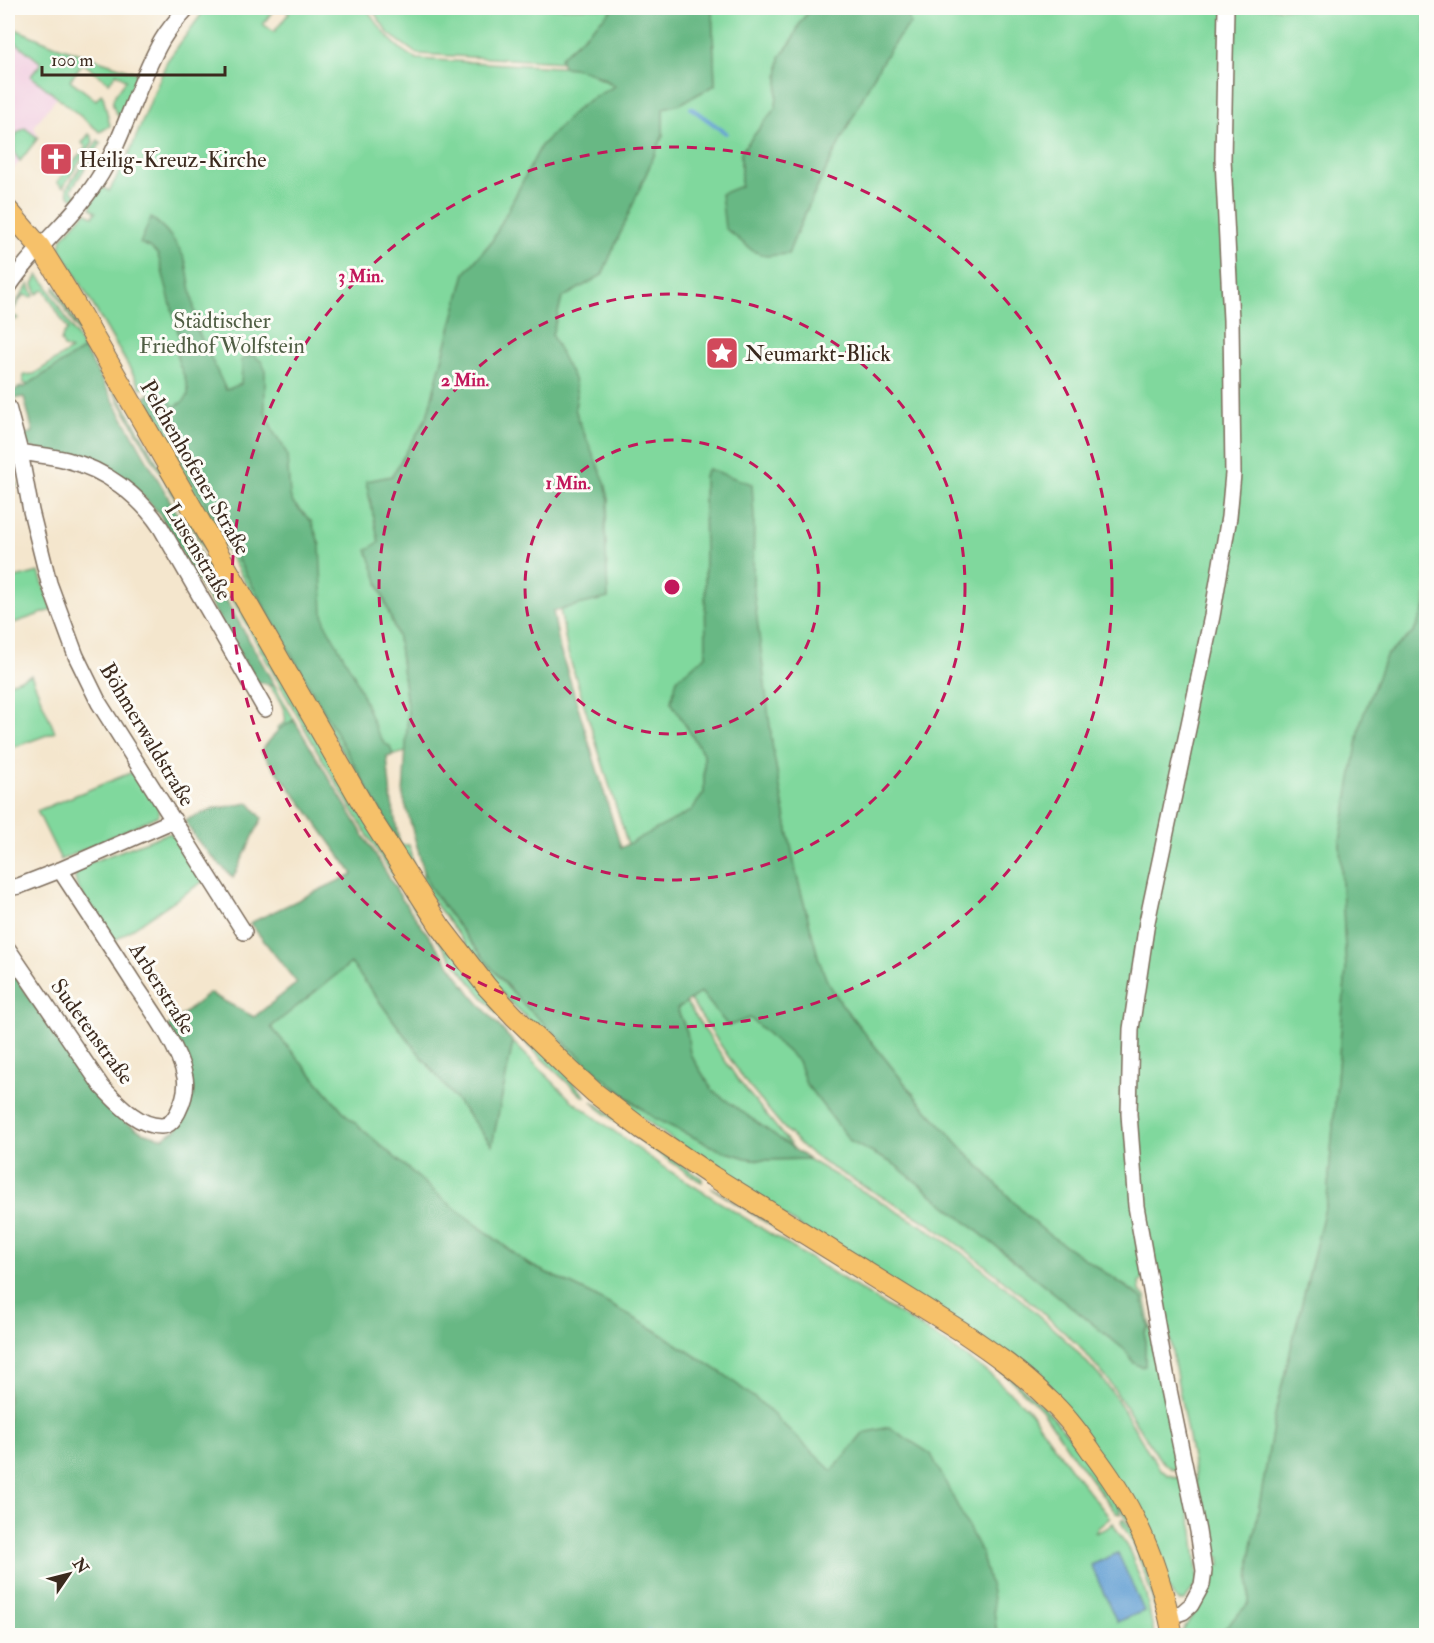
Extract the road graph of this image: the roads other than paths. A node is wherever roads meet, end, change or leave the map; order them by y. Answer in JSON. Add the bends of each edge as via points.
{"nodes":[{"id":1,"x":187,"y":8,"type":"edge"},
{"id":2,"x":1226,"y":8,"type":"edge"},
{"id":3,"x":8,"y":210,"type":"edge"},
{"id":4,"x":39,"y":247,"type":"junction"},
{"id":5,"x":8,"y":288,"type":"edge"},
{"id":6,"x":8,"y":407,"type":"edge"},
{"id":7,"x":20,"y":452,"type":"junction"},
{"id":8,"x":265,"y":709,"type":"dead end"},
{"id":9,"x":174,"y":820,"type":"junction"},
{"id":10,"x":60,"y":870,"type":"junction"},
{"id":11,"x":8,"y":888,"type":"edge"},
{"id":12,"x":243,"y":932,"type":"dead end"},
{"id":13,"x":8,"y":949,"type":"edge"},
{"id":14,"x":154,"y":1125,"type":"joint"},
{"id":15,"x":1171,"y":1626,"type":"edge"}],
"edges":[{"from":1,"to":4,"type":"street","via":[[168,30],[152,60],[97,182]]},
{"from":2,"to":15,"type":"street","via":[[1223,159],[1233,474],[1229,517],[1210,627],[1147,922],[1131,1029],[1129,1113],[1136,1206],[1204,1570],[1202,1585],[1191,1605]]},
{"from":3,"to":4,"type":"main road","name":"Pelchenhofener Straße"},
{"from":4,"to":5,"type":"street"},
{"from":4,"to":15,"type":"main road","name":"Pelchenhofener Straße","via":[[387,845],[440,926],[498,999],[604,1100],[681,1157],[962,1330],[1050,1401],[1090,1448],[1132,1512],[1152,1560]]},
{"from":6,"to":7,"type":"street","name":"Böhmerwaldstraße"},
{"from":7,"to":8,"type":"street","name":"Lusenstraße","via":[[87,466],[126,489],[152,514]]},
{"from":7,"to":9,"type":"street","name":"Böhmerwaldstraße","via":[[49,582],[76,656],[99,703]]},
{"from":9,"to":10,"type":"street"},
{"from":9,"to":12,"type":"street","name":"Böhmerwaldstraße"},
{"from":10,"to":11,"type":"street"},
{"from":10,"to":14,"type":"street","name":"Arberstraße","via":[[148,1004],[182,1065],[184,1094],[178,1111],[167,1125]]},
{"from":13,"to":14,"type":"street","name":"Sudetenstraße","via":[[102,1087],[133,1115]]}]}
